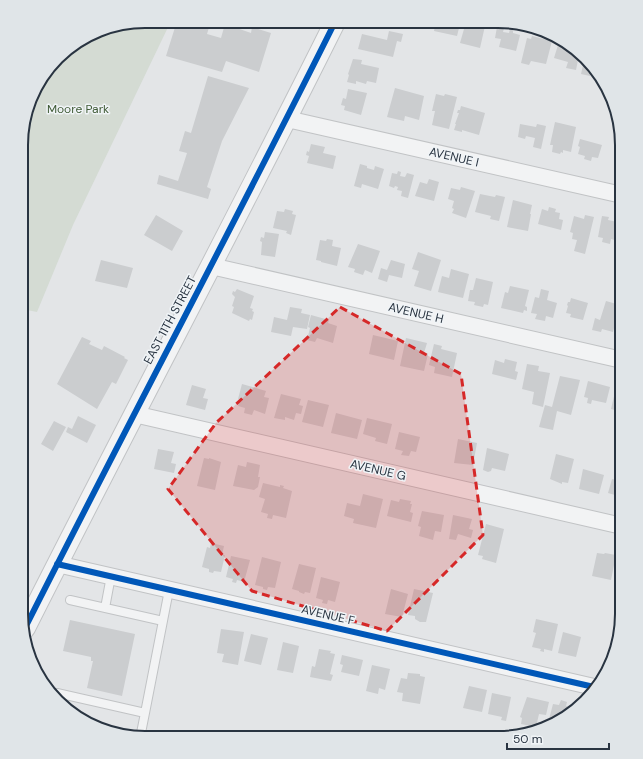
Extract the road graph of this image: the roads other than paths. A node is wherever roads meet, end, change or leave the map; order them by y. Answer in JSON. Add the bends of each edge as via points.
{"nodes":[{"id":1,"x":332,"y":28,"type":"edge"},
{"id":2,"x":287,"y":119,"type":"junction"},
{"id":3,"x":615,"y":193,"type":"edge"},
{"id":4,"x":211,"y":266,"type":"junction"},
{"id":5,"x":615,"y":358,"type":"edge"},
{"id":6,"x":134,"y":414,"type":"junction"},
{"id":7,"x":615,"y":524,"type":"edge"},
{"id":8,"x":57,"y":564,"type":"junction"},
{"id":9,"x":111,"y":576,"type":"junction"},
{"id":10,"x":169,"y":590,"type":"junction"},
{"id":11,"x":70,"y":600,"type":"dead end"},
{"id":12,"x":105,"y":608,"type":"junction"},
{"id":13,"x":28,"y":621,"type":"edge"},
{"id":14,"x":163,"y":621,"type":"junction"},
{"id":15,"x":589,"y":687,"type":"edge"},
{"id":16,"x":59,"y":693,"type":"edge"},
{"id":17,"x":145,"y":713,"type":"junction"},
{"id":18,"x":141,"y":731,"type":"edge"}],
"edges":[{"from":1,"to":2,"type":"street","name":"EAST 11TH STREET"},
{"from":2,"to":3,"type":"street","name":"AVENUE I"},
{"from":2,"to":4,"type":"street","name":"EAST 11TH STREET"},
{"from":4,"to":5,"type":"street","name":"AVENUE H"},
{"from":4,"to":6,"type":"street","name":"EAST 11TH STREET"},
{"from":6,"to":7,"type":"street","name":"AVENUE G"},
{"from":6,"to":8,"type":"street","name":"EAST 11TH STREET"},
{"from":8,"to":9,"type":"street","name":"AVENUE F"},
{"from":8,"to":13,"type":"street","name":"EAST 11TH STREET"},
{"from":9,"to":10,"type":"street","name":"AVENUE F"},
{"from":9,"to":12,"type":"lane"},
{"from":10,"to":14,"type":"lane"},
{"from":10,"to":15,"type":"street","name":"AVENUE F"},
{"from":11,"to":12,"type":"lane"},
{"from":12,"to":14,"type":"lane"},
{"from":14,"to":17,"type":"lane"},
{"from":16,"to":17,"type":"lane"},
{"from":17,"to":18,"type":"lane"}]}
